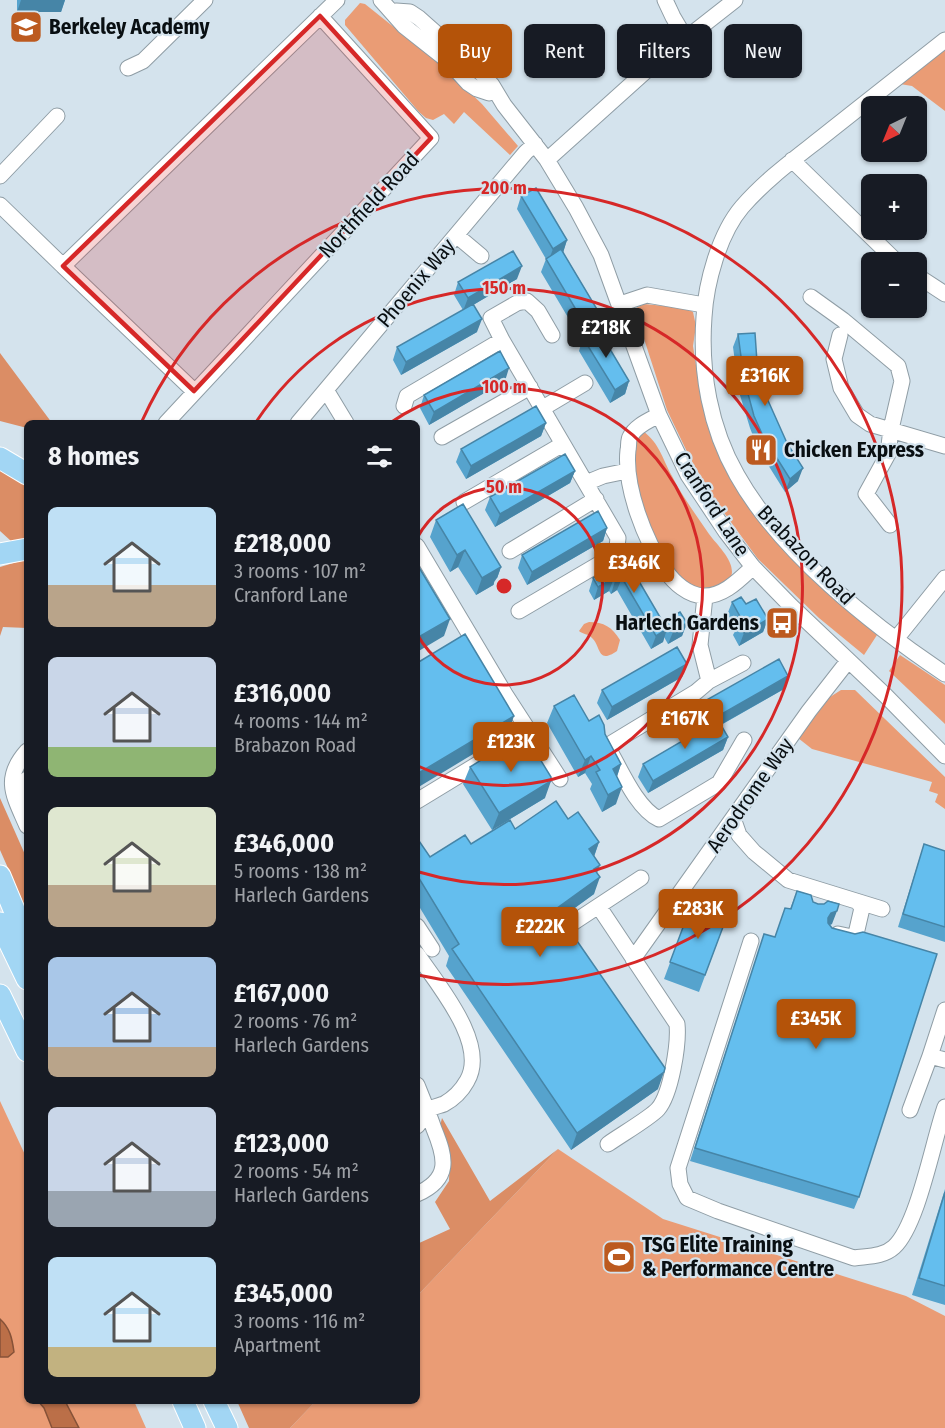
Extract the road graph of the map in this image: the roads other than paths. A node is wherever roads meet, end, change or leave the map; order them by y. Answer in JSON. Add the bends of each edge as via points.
{"nodes":[{"id":1,"x":205,"y":0,"type":"edge"},
{"id":2,"x":337,"y":0,"type":"edge"},
{"id":3,"x":665,"y":0,"type":"edge"},
{"id":4,"x":735,"y":0,"type":"edge"},
{"id":5,"x":388,"y":5,"type":"edge"},
{"id":6,"x":320,"y":16,"type":"junction"},
{"id":7,"x":677,"y":24,"type":"edge"},
{"id":8,"x":705,"y":24,"type":"edge"},
{"id":9,"x":945,"y":40,"type":"edge"},
{"id":10,"x":128,"y":68,"type":"dead end"},
{"id":11,"x":638,"y":78,"type":"edge"},
{"id":12,"x":504,"y":105,"type":"junction"},
{"id":13,"x":57,"y":116,"type":"dead end"},
{"id":14,"x":535,"y":144,"type":"junction"},
{"id":15,"x":547,"y":160,"type":"junction"},
{"id":16,"x":792,"y":160,"type":"junction"},
{"id":17,"x":0,"y":176,"type":"edge"},
{"id":18,"x":0,"y":205,"type":"edge"},
{"id":19,"x":456,"y":235,"type":"junction"},
{"id":20,"x":887,"y":252,"type":"edge"},
{"id":21,"x":481,"y":256,"type":"dead end"},
{"id":22,"x":63,"y":266,"type":"junction"},
{"id":23,"x":927,"y":282,"type":"edge"},
{"id":24,"x":945,"y":294,"type":"edge"},
{"id":25,"x":811,"y":297,"type":"dead end"},
{"id":26,"x":620,"y":304,"type":"junction"},
{"id":27,"x":704,"y":305,"type":"junction"},
{"id":28,"x":552,"y":335,"type":"dead end"},
{"id":29,"x":840,"y":335,"type":"dead end"},
{"id":30,"x":502,"y":340,"type":"junction"},
{"id":31,"x":585,"y":383,"type":"dead end"},
{"id":32,"x":530,"y":387,"type":"junction"},
{"id":33,"x":326,"y":390,"type":"junction"},
{"id":34,"x":194,"y":392,"type":"junction"},
{"id":35,"x":404,"y":406,"type":"dead end"},
{"id":36,"x":543,"y":408,"type":"junction"},
{"id":37,"x":659,"y":415,"type":"junction"},
{"id":38,"x":169,"y":420,"type":"edge"},
{"id":39,"x":301,"y":420,"type":"edge"},
{"id":40,"x":344,"y":420,"type":"edge"},
{"id":41,"x":891,"y":429,"type":"junction"},
{"id":42,"x":442,"y":438,"type":"dead end"},
{"id":43,"x":563,"y":444,"type":"junction"},
{"id":44,"x":945,"y":446,"type":"edge"},
{"id":45,"x":0,"y":458,"type":"edge"},
{"id":46,"x":627,"y":471,"type":"junction"},
{"id":47,"x":24,"y":472,"type":"edge"},
{"id":48,"x":586,"y":483,"type":"junction"},
{"id":49,"x":596,"y":499,"type":"junction"},
{"id":50,"x":464,"y":502,"type":"edge"},
{"id":51,"x":890,"y":525,"type":"dead end"},
{"id":52,"x":24,"y":550,"type":"edge"},
{"id":53,"x":420,"y":551,"type":"edge"},
{"id":54,"x":510,"y":551,"type":"dead end"},
{"id":55,"x":0,"y":554,"type":"edge"},
{"id":56,"x":753,"y":567,"type":"junction"},
{"id":57,"x":945,"y":578,"type":"edge"},
{"id":58,"x":705,"y":596,"type":"junction"},
{"id":59,"x":519,"y":611,"type":"dead end"},
{"id":60,"x":896,"y":639,"type":"junction"},
{"id":61,"x":848,"y":661,"type":"junction"},
{"id":62,"x":743,"y":663,"type":"dead end"},
{"id":63,"x":945,"y":674,"type":"edge"},
{"id":64,"x":709,"y":681,"type":"junction"},
{"id":65,"x":744,"y":740,"type":"dead end"},
{"id":66,"x":501,"y":749,"type":"edge"},
{"id":67,"x":945,"y":756,"type":"edge"},
{"id":68,"x":23,"y":775,"type":"edge"},
{"id":69,"x":560,"y":779,"type":"dead end"},
{"id":70,"x":420,"y":799,"type":"edge"},
{"id":71,"x":734,"y":818,"type":"junction"},
{"id":72,"x":24,"y":819,"type":"edge"},
{"id":73,"x":0,"y":876,"type":"edge"},
{"id":74,"x":640,"y":878,"type":"dead end"},
{"id":75,"x":821,"y":890,"type":"junction"},
{"id":76,"x":858,"y":902,"type":"junction"},
{"id":77,"x":599,"y":907,"type":"junction"},
{"id":78,"x":816,"y":908,"type":"edge"},
{"id":79,"x":882,"y":909,"type":"dead end"},
{"id":80,"x":0,"y":923,"type":"edge"},
{"id":81,"x":420,"y":931,"type":"edge"},
{"id":82,"x":559,"y":932,"type":"edge"},
{"id":83,"x":833,"y":933,"type":"edge"},
{"id":84,"x":24,"y":934,"type":"edge"},
{"id":85,"x":751,"y":941,"type":"dead end"},
{"id":86,"x":432,"y":949,"type":"dead end"},
{"id":87,"x":420,"y":958,"type":"edge"},
{"id":88,"x":633,"y":959,"type":"junction"},
{"id":89,"x":24,"y":973,"type":"edge"},
{"id":90,"x":0,"y":995,"type":"edge"},
{"id":91,"x":945,"y":1010,"type":"edge"},
{"id":92,"x":24,"y":1045,"type":"edge"},
{"id":93,"x":938,"y":1058,"type":"edge"},
{"id":94,"x":420,"y":1093,"type":"edge"},
{"id":95,"x":945,"y":1107,"type":"edge"},
{"id":96,"x":910,"y":1110,"type":"dead end"},
{"id":97,"x":427,"y":1111,"type":"junction"},
{"id":98,"x":420,"y":1122,"type":"edge"},
{"id":99,"x":608,"y":1144,"type":"dead end"},
{"id":100,"x":420,"y":1192,"type":"edge"},
{"id":101,"x":184,"y":1404,"type":"edge"},
{"id":102,"x":215,"y":1404,"type":"edge"},
{"id":103,"x":195,"y":1428,"type":"edge"},
{"id":104,"x":226,"y":1428,"type":"edge"}],
"edges":[{"from":1,"to":10,"type":"street","via":[[143,61]]},
{"from":2,"to":6,"type":"street"},
{"from":3,"to":7,"type":"street"},
{"from":4,"to":8,"type":"street"},
{"from":5,"to":12,"type":"street","name":"Cranford Lane","via":[[404,26],[447,60],[459,63]]},
{"from":5,"to":12,"type":"street","name":"Cranford Lane","via":[[419,29],[441,39],[481,73]]},
{"from":6,"to":22,"type":"street"},
{"from":6,"to":34,"type":"street","name":"Northfield Road","via":[[431,138]]},
{"from":9,"to":16,"type":"street","name":"Brabazon Road"},
{"from":11,"to":15,"type":"street"},
{"from":12,"to":14,"type":"street","name":"Cranford Lane"},
{"from":13,"to":17,"type":"street"},
{"from":14,"to":15,"type":"street","name":"Cranford Lane"},
{"from":14,"to":19,"type":"street","name":"Phoenix Way"},
{"from":15,"to":26,"type":"street","name":"Cranford Lane","via":[[594,241]]},
{"from":16,"to":20,"type":"street"},
{"from":16,"to":27,"type":"street","name":"Brabazon Road","via":[[740,209],[712,266]]},
{"from":18,"to":22,"type":"street"},
{"from":19,"to":21,"type":"street"},
{"from":19,"to":33,"type":"street","name":"Phoenix Way"},
{"from":22,"to":34,"type":"street"},
{"from":23,"to":24,"type":"street"},
{"from":25,"to":41,"type":"street","via":[[897,366],[902,381]]},
{"from":26,"to":27,"type":"street","via":[[647,295]]},
{"from":26,"to":37,"type":"street","name":"Cranford Lane"},
{"from":27,"to":60,"type":"street","name":"Brabazon Road","via":[[705,375],[716,426],[736,474],[770,524],[835,590]]},
{"from":28,"to":30,"type":"street","via":[[527,301],[490,318]]},
{"from":29,"to":41,"type":"street","via":[[834,359],[841,388],[857,415],[870,424]]},
{"from":30,"to":32,"type":"street"},
{"from":30,"to":35,"type":"street","via":[[407,396]]},
{"from":31,"to":36,"type":"street"},
{"from":32,"to":36,"type":"street"},
{"from":32,"to":42,"type":"street"},
{"from":33,"to":39,"type":"street","name":"Phoenix Way"},
{"from":33,"to":40,"type":"street"},
{"from":34,"to":38,"type":"street","name":"Northfield Road"},
{"from":36,"to":43,"type":"street"},
{"from":37,"to":46,"type":"street","via":[[630,437]]},
{"from":37,"to":56,"type":"street","name":"Cranford Lane","via":[[698,491]]},
{"from":41,"to":44,"type":"street"},
{"from":41,"to":51,"type":"street","via":[[888,454],[866,494]]},
{"from":43,"to":48,"type":"street"},
{"from":43,"to":50,"type":"street"},
{"from":45,"to":47,"type":"highway"},
{"from":46,"to":48,"type":"street"},
{"from":46,"to":58,"type":"street","via":[[639,517],[666,572],[683,589]]},
{"from":48,"to":49,"type":"street"},
{"from":49,"to":54,"type":"street"},
{"from":49,"to":59,"type":"street","via":[[618,538],[611,557]]},
{"from":52,"to":55,"type":"highway"},
{"from":53,"to":69,"type":"street","via":[[525,735]]},
{"from":56,"to":58,"type":"street","via":[[727,590]]},
{"from":56,"to":61,"type":"street","name":"Cranford Lane"},
{"from":57,"to":60,"type":"street"},
{"from":58,"to":64,"type":"street","via":[[700,645]]},
{"from":60,"to":63,"type":"street","name":"Brabazon Road"},
{"from":61,"to":67,"type":"street","name":"Cranford Lane"},
{"from":61,"to":71,"type":"street","name":"Aerodrome Way"},
{"from":62,"to":64,"type":"street"},
{"from":64,"to":65,"type":"street","via":[[607,746],[642,806],[659,819],[719,783]]},
{"from":66,"to":70,"type":"street"},
{"from":68,"to":72,"type":"street","via":[[12,778],[12,790]]},
{"from":71,"to":75,"type":"street","via":[[739,835],[778,872],[788,880]]},
{"from":71,"to":88,"type":"street","name":"Aerodrome Way"},
{"from":73,"to":84,"type":"highway"},
{"from":74,"to":77,"type":"street"},
{"from":75,"to":76,"type":"street"},
{"from":75,"to":78,"type":"street"},
{"from":76,"to":79,"type":"street"},
{"from":76,"to":83,"type":"street","via":[[862,915],[856,934],[847,937]]},
{"from":77,"to":82,"type":"street"},
{"from":77,"to":88,"type":"street"},
{"from":80,"to":89,"type":"highway"},
{"from":81,"to":86,"type":"street"},
{"from":85,"to":95,"type":"street","via":[[678,1168],[687,1198],[854,1258],[877,1256],[893,1248],[903,1236]]},
{"from":87,"to":97,"type":"street","via":[[458,1015],[472,1062],[468,1080],[457,1094]]},
{"from":88,"to":99,"type":"street","via":[[677,1024],[678,1038],[674,1066],[658,1109]]},
{"from":90,"to":92,"type":"highway"},
{"from":91,"to":93,"type":"street"},
{"from":93,"to":96,"type":"street"},
{"from":94,"to":97,"type":"street"},
{"from":97,"to":98,"type":"street"},
{"from":97,"to":100,"type":"street","via":[[443,1150],[444,1163],[435,1182]]},
{"from":101,"to":103,"type":"highway"},
{"from":102,"to":104,"type":"highway"}]}
